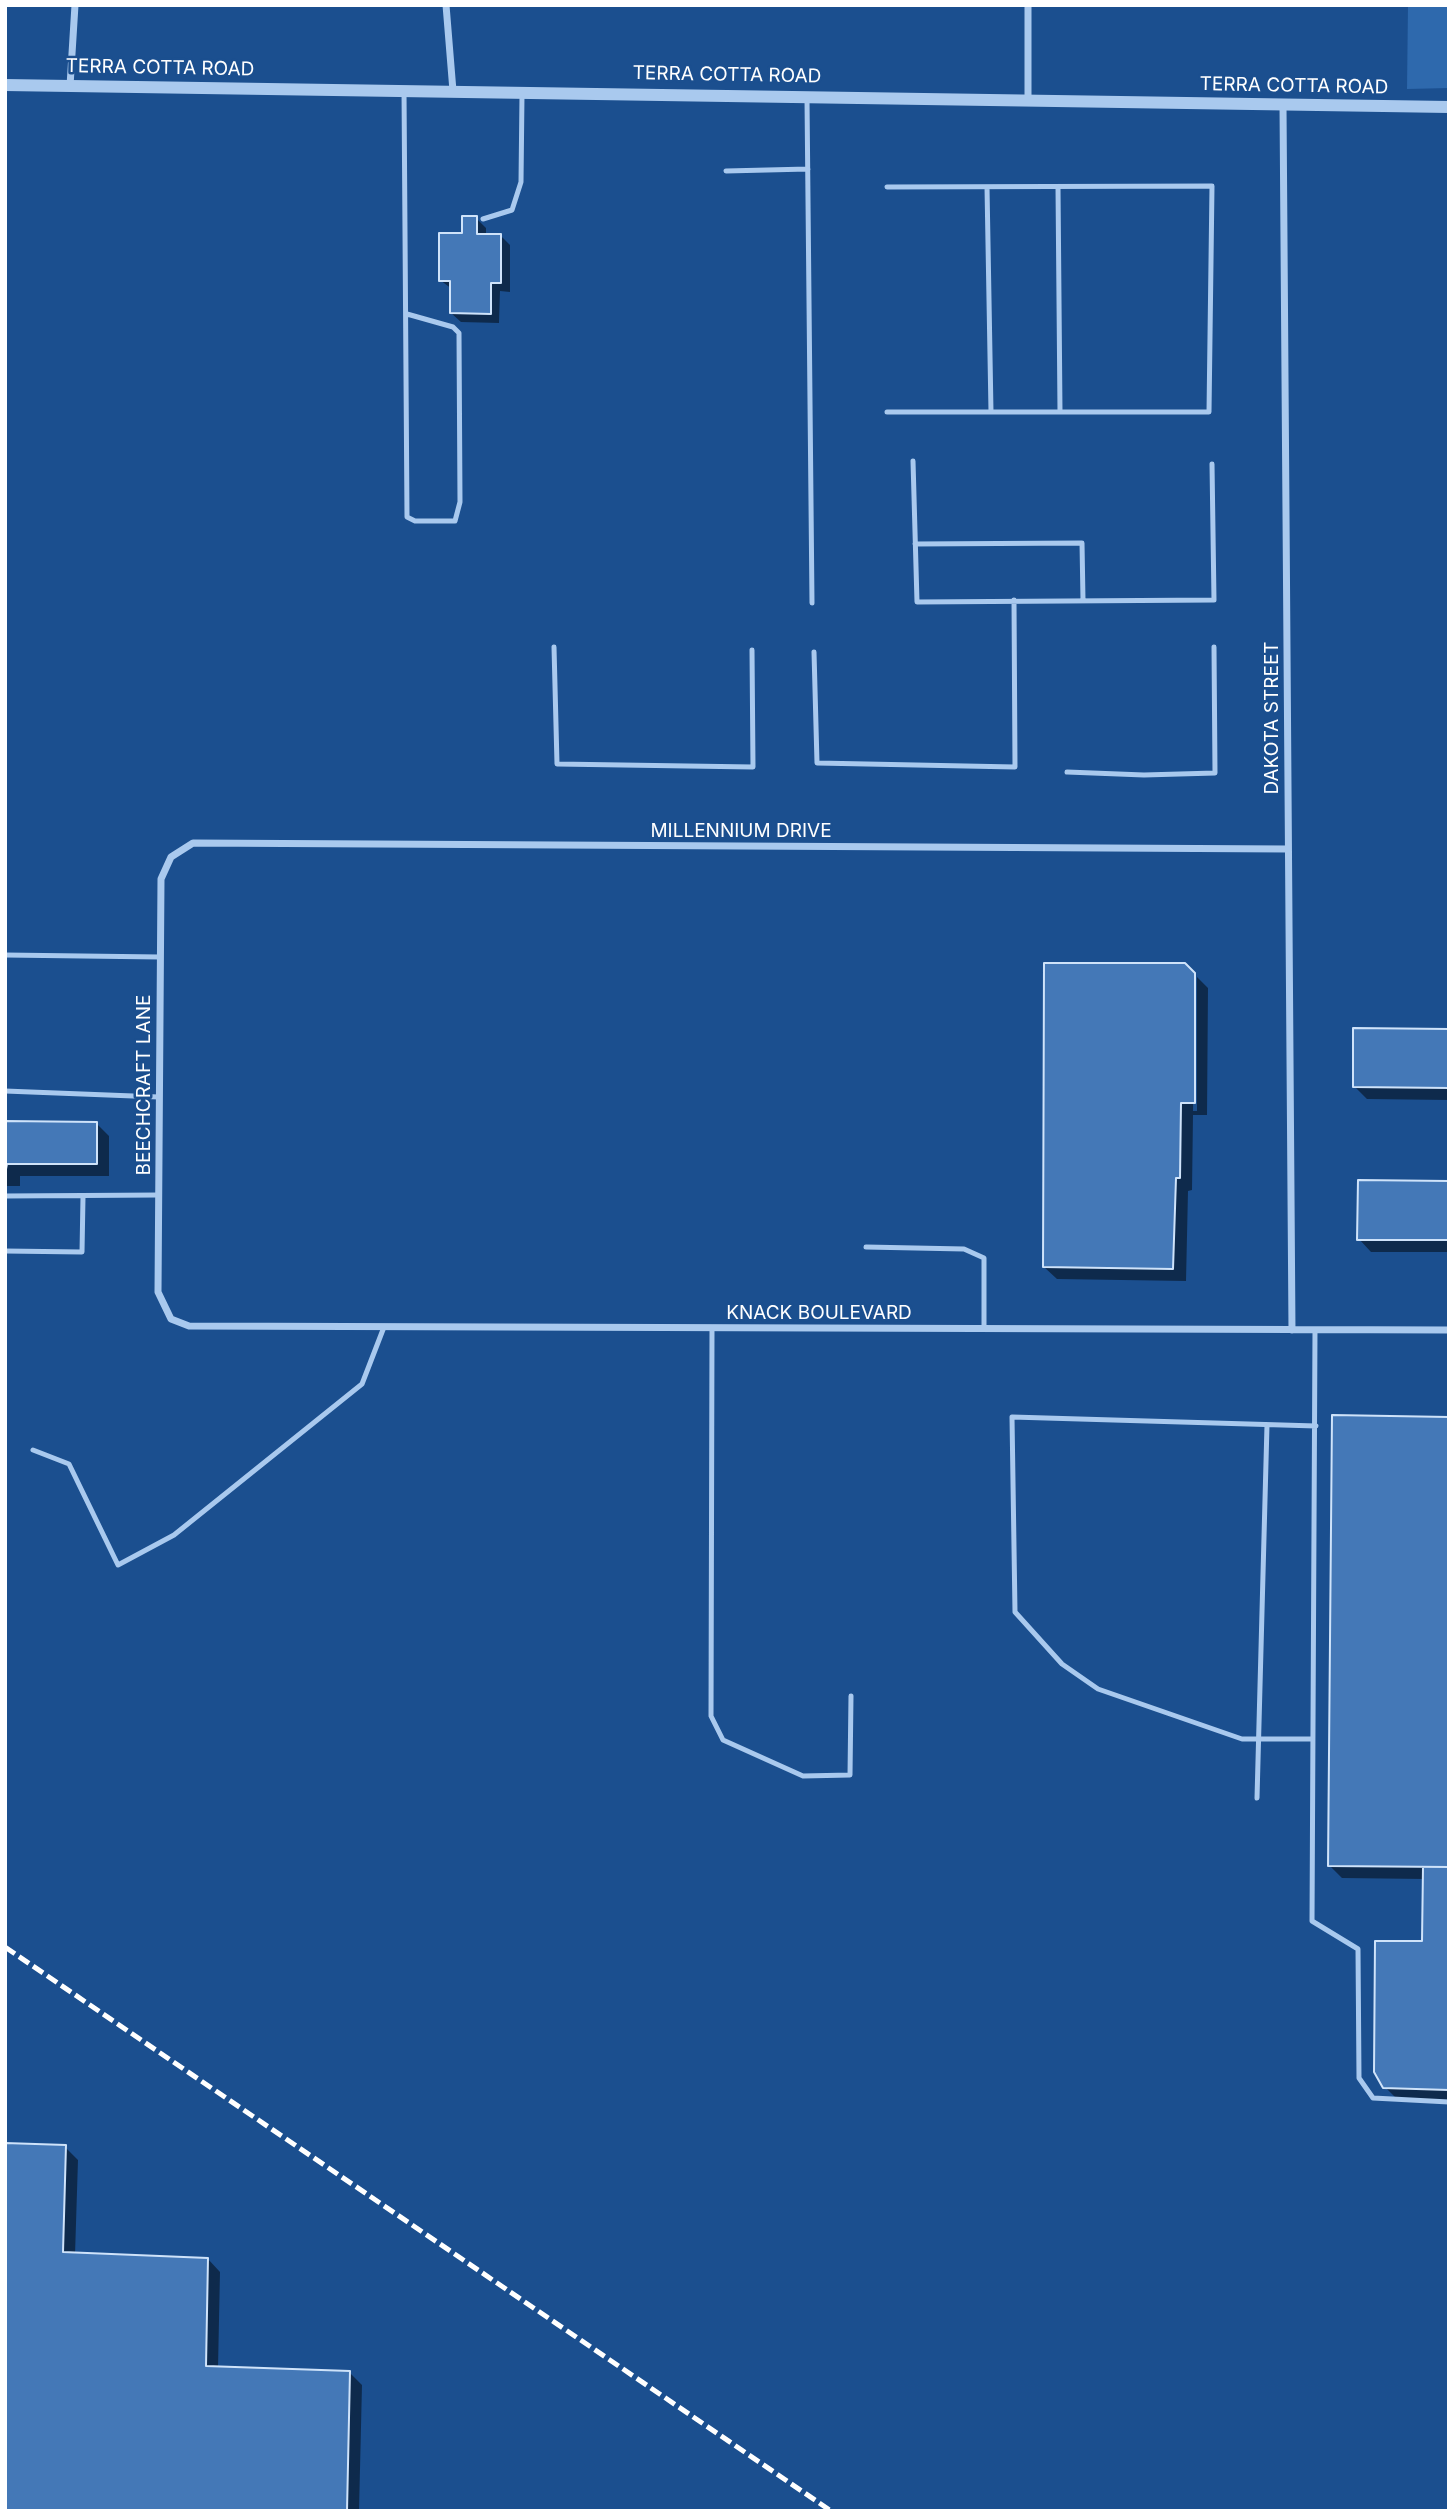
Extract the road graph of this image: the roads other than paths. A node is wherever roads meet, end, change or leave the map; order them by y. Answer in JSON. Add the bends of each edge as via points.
{"nodes":[{"id":1,"x":75,"y":5,"type":"edge"},
{"id":2,"x":446,"y":5,"type":"edge"},
{"id":3,"x":1028,"y":5,"type":"edge"},
{"id":4,"x":5,"y":85,"type":"edge"},
{"id":5,"x":70,"y":86,"type":"junction"},
{"id":6,"x":404,"y":90,"type":"junction"},
{"id":7,"x":453,"y":91,"type":"junction"},
{"id":8,"x":523,"y":92,"type":"junction"},
{"id":9,"x":807,"y":95,"type":"junction"},
{"id":10,"x":1028,"y":103,"type":"junction"},
{"id":11,"x":1283,"y":106,"type":"junction"},
{"id":12,"x":1449,"y":107,"type":"edge"},
{"id":13,"x":808,"y":169,"type":"junction"},
{"id":14,"x":726,"y":171,"type":"dead end"},
{"id":15,"x":887,"y":187,"type":"dead end"},
{"id":16,"x":987,"y":187,"type":"junction"},
{"id":17,"x":1058,"y":187,"type":"junction"},
{"id":18,"x":483,"y":219,"type":"dead end"},
{"id":19,"x":407,"y":314,"type":"junction"},
{"id":20,"x":887,"y":412,"type":"dead end"},
{"id":21,"x":991,"y":412,"type":"junction"},
{"id":22,"x":1060,"y":412,"type":"junction"},
{"id":23,"x":913,"y":461,"type":"dead end"},
{"id":24,"x":1212,"y":464,"type":"dead end"},
{"id":25,"x":915,"y":544,"type":"junction"},
{"id":26,"x":1014,"y":600,"type":"junction"},
{"id":27,"x":1083,"y":600,"type":"junction"},
{"id":28,"x":812,"y":603,"type":"dead end"},
{"id":29,"x":554,"y":647,"type":"dead end"},
{"id":30,"x":1214,"y":647,"type":"dead end"},
{"id":31,"x":752,"y":650,"type":"dead end"},
{"id":32,"x":814,"y":652,"type":"dead end"},
{"id":33,"x":1067,"y":772,"type":"dead end"},
{"id":34,"x":193,"y":844,"type":"joint"},
{"id":35,"x":1288,"y":849,"type":"junction"},
{"id":36,"x":5,"y":955,"type":"edge"},
{"id":37,"x":160,"y":957,"type":"junction"},
{"id":38,"x":5,"y":1091,"type":"edge"},
{"id":39,"x":159,"y":1097,"type":"junction"},
{"id":40,"x":159,"y":1195,"type":"junction"},
{"id":41,"x":5,"y":1196,"type":"edge"},
{"id":42,"x":83,"y":1197,"type":"junction"},
{"id":43,"x":866,"y":1247,"type":"dead end"},
{"id":44,"x":5,"y":1251,"type":"edge"},
{"id":45,"x":189,"y":1326,"type":"joint"},
{"id":46,"x":384,"y":1327,"type":"junction"},
{"id":47,"x":712,"y":1328,"type":"junction"},
{"id":48,"x":984,"y":1329,"type":"junction"},
{"id":49,"x":1292,"y":1330,"type":"junction"},
{"id":50,"x":1315,"y":1330,"type":"junction"},
{"id":51,"x":1449,"y":1330,"type":"edge"},
{"id":52,"x":1267,"y":1425,"type":"junction"},
{"id":53,"x":1316,"y":1426,"type":"junction"},
{"id":54,"x":33,"y":1450,"type":"dead end"},
{"id":55,"x":850,"y":1696,"type":"dead end"},
{"id":56,"x":1258,"y":1739,"type":"junction"},
{"id":57,"x":1311,"y":1739,"type":"junction"},
{"id":58,"x":1257,"y":1798,"type":"dead end"},
{"id":59,"x":1449,"y":2102,"type":"edge"}],
"edges":[{"from":1,"to":5,"type":"street"},
{"from":2,"to":7,"type":"street"},
{"from":3,"to":10,"type":"street"},
{"from":4,"to":5,"type":"street","name":"TERRA COTTA ROAD"},
{"from":5,"to":6,"type":"street","name":"TERRA COTTA ROAD"},
{"from":6,"to":7,"type":"street","name":"TERRA COTTA ROAD"},
{"from":6,"to":19,"type":"lane"},
{"from":7,"to":8,"type":"street","name":"TERRA COTTA ROAD"},
{"from":8,"to":9,"type":"street","name":"TERRA COTTA ROAD"},
{"from":8,"to":18,"type":"lane","via":[[520,182],[515,201],[512,210]]},
{"from":9,"to":10,"type":"street","name":"TERRA COTTA ROAD"},
{"from":9,"to":13,"type":"lane"},
{"from":10,"to":11,"type":"street","name":"TERRA COTTA ROAD"},
{"from":11,"to":12,"type":"street","name":"TERRA COTTA ROAD"},
{"from":11,"to":35,"type":"street","name":"DAKOTA STREET"},
{"from":13,"to":14,"type":"lane"},
{"from":13,"to":28,"type":"lane"},
{"from":15,"to":16,"type":"lane"},
{"from":16,"to":17,"type":"lane"},
{"from":16,"to":21,"type":"lane"},
{"from":17,"to":22,"type":"lane"},
{"from":17,"to":22,"type":"lane","via":[[1212,186],[1209,412]]},
{"from":19,"to":19,"type":"lane","via":[[407,517],[415,522],[455,522],[460,502],[459,333],[453,327]]},
{"from":20,"to":21,"type":"lane"},
{"from":21,"to":22,"type":"lane"},
{"from":23,"to":25,"type":"lane"},
{"from":24,"to":27,"type":"lane","via":[[1214,600]]},
{"from":25,"to":26,"type":"lane","via":[[917,602]]},
{"from":25,"to":27,"type":"lane","via":[[1082,543]]},
{"from":26,"to":27,"type":"lane"},
{"from":26,"to":32,"type":"lane","via":[[1015,767],[817,763]]},
{"from":29,"to":31,"type":"lane","via":[[557,764],[643,767],[753,767]]},
{"from":30,"to":33,"type":"lane","via":[[1215,773]]},
{"from":34,"to":35,"type":"street","name":"MILLENNIUM DRIVE"},
{"from":34,"to":37,"type":"street","name":"BEECHCRAFT LANE","via":[[171,857],[161,879]]},
{"from":35,"to":49,"type":"street","name":"DAKOTA STREET"},
{"from":36,"to":37,"type":"lane"},
{"from":37,"to":39,"type":"street","name":"BEECHCRAFT LANE"},
{"from":38,"to":39,"type":"lane"},
{"from":39,"to":40,"type":"street","name":"BEECHCRAFT LANE"},
{"from":40,"to":42,"type":"lane"},
{"from":40,"to":45,"type":"street","name":"BEECHCRAFT LANE","via":[[158,1293],[171,1319]]},
{"from":41,"to":42,"type":"lane"},
{"from":42,"to":44,"type":"lane","via":[[82,1252]]},
{"from":43,"to":48,"type":"lane","via":[[964,1249],[984,1258]]},
{"from":45,"to":46,"type":"street","name":"KNACK BOULEVARD"},
{"from":46,"to":47,"type":"street","name":"KNACK BOULEVARD"},
{"from":46,"to":54,"type":"lane","via":[[362,1384],[174,1535],[118,1565],[69,1465]]},
{"from":47,"to":48,"type":"street","name":"KNACK BOULEVARD"},
{"from":47,"to":55,"type":"lane","via":[[710,1716],[723,1740],[803,1776],[850,1775]]},
{"from":48,"to":49,"type":"street","name":"KNACK BOULEVARD"},
{"from":49,"to":50,"type":"street","name":"KNACK BOULEVARD"},
{"from":50,"to":51,"type":"street","name":"KNACK BOULEVARD"},
{"from":50,"to":53,"type":"lane"},
{"from":52,"to":53,"type":"lane"},
{"from":52,"to":56,"type":"lane"},
{"from":52,"to":56,"type":"lane","via":[[1012,1417],[1015,1612],[1062,1664],[1098,1689],[1242,1739]]},
{"from":53,"to":57,"type":"lane"},
{"from":56,"to":57,"type":"lane"},
{"from":56,"to":58,"type":"lane"},
{"from":57,"to":59,"type":"lane","via":[[1312,1921],[1359,1949],[1359,2078],[1373,2098]]}]}
